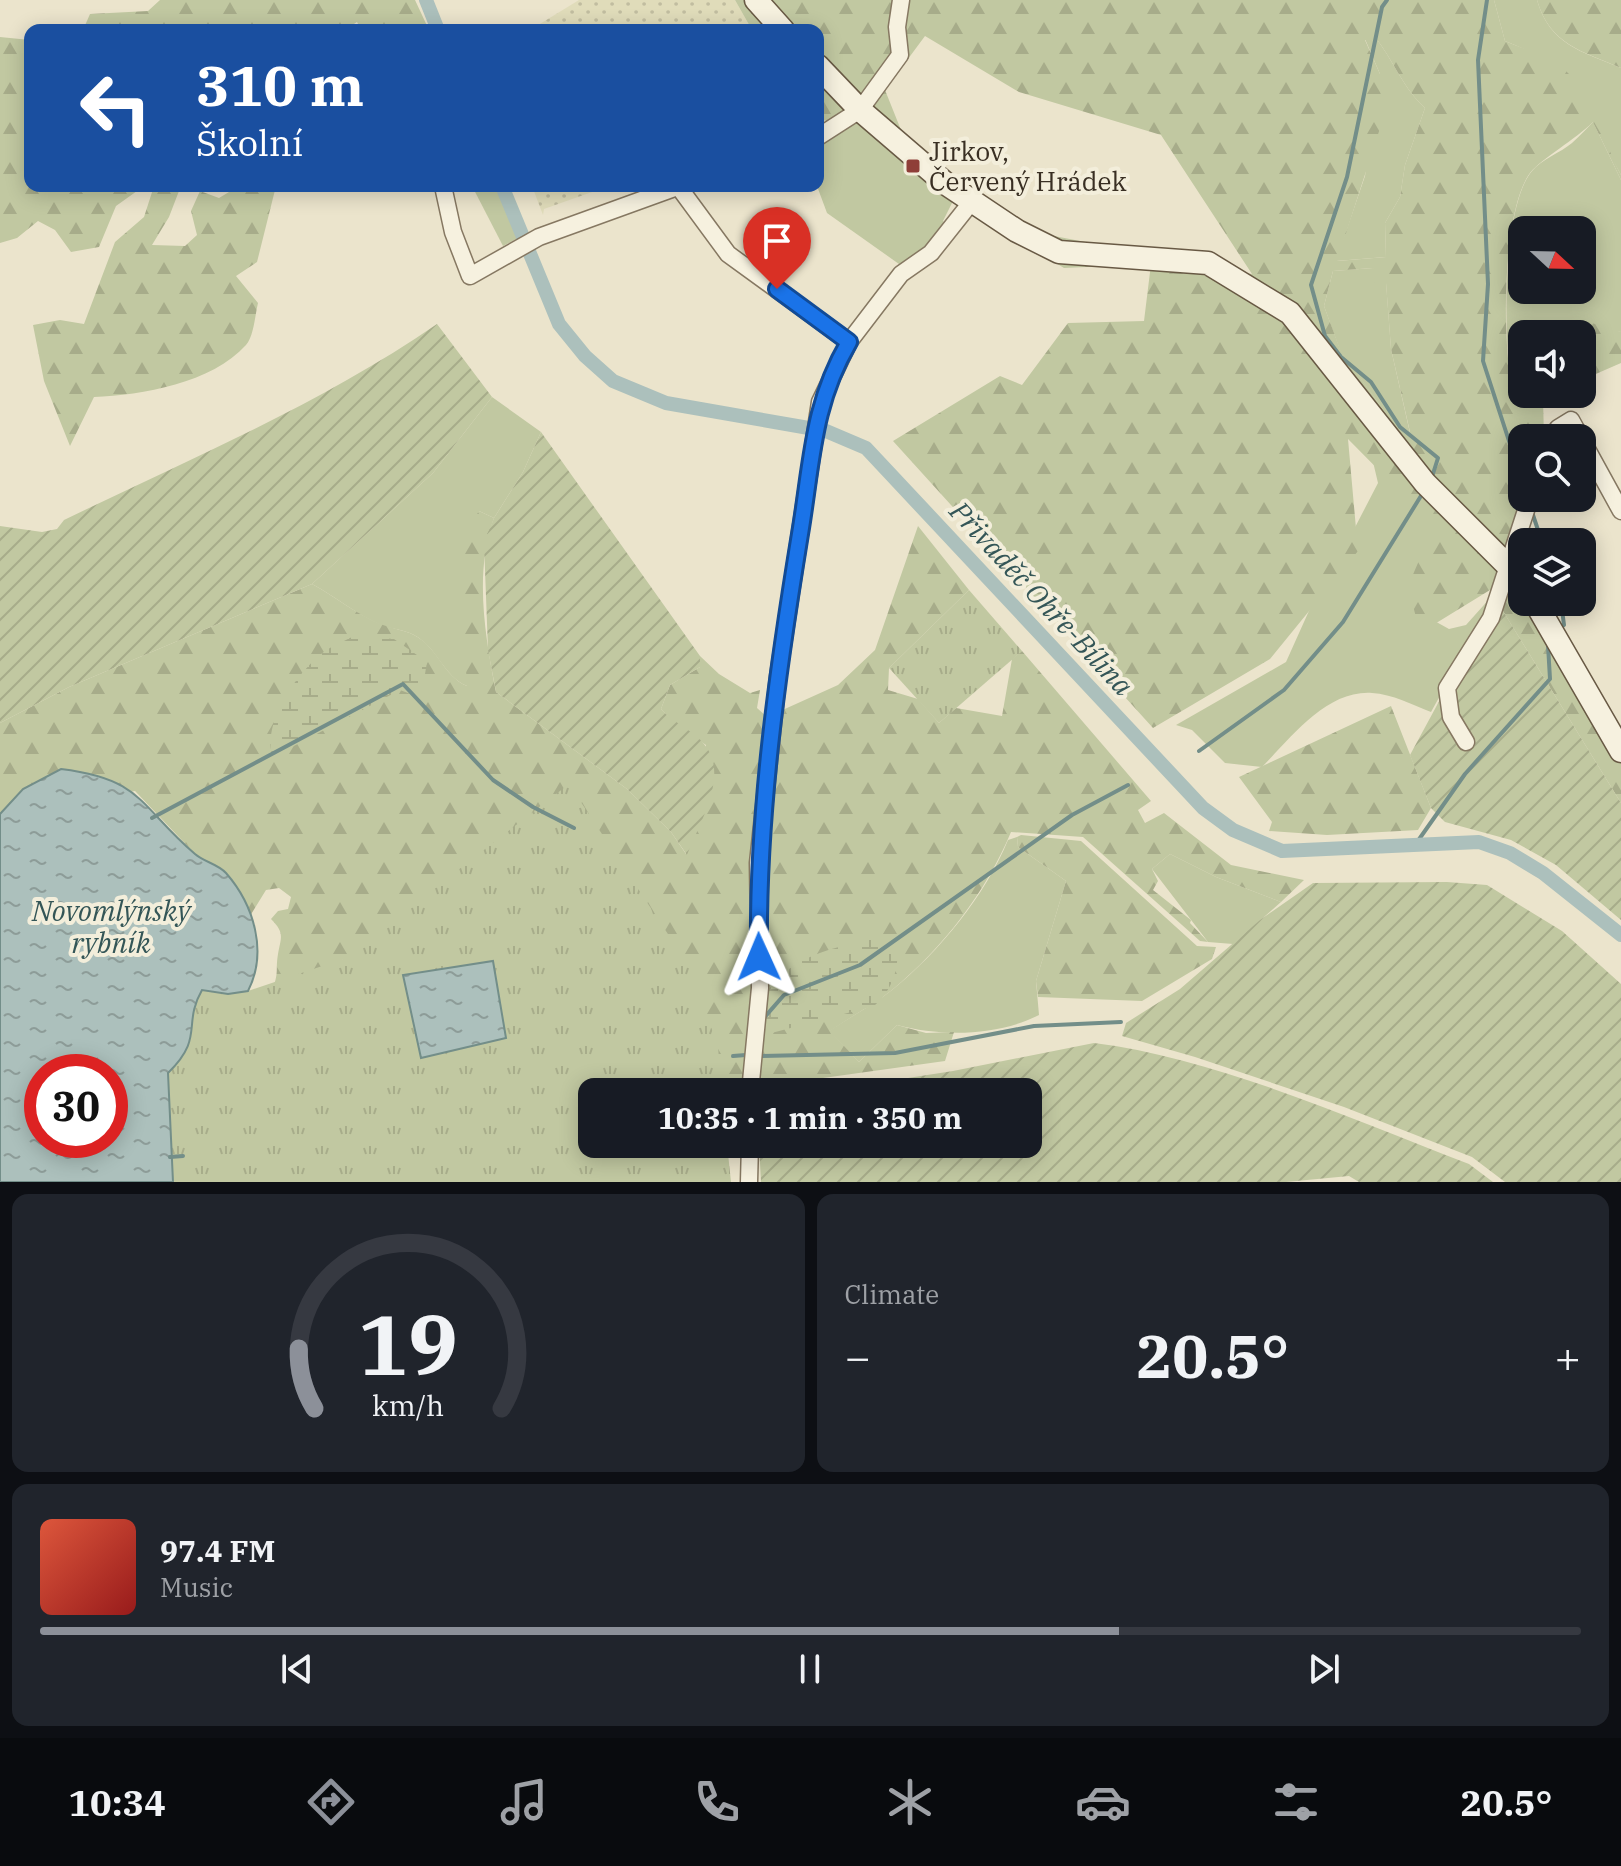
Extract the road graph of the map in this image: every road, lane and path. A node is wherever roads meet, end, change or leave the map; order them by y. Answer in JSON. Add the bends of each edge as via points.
{"nodes":[{"id":1,"x":756,"y":0,"type":"edge"},
{"id":2,"x":901,"y":0,"type":"edge"},
{"id":3,"x":778,"y":24,"type":"edge"},
{"id":4,"x":824,"y":72,"type":"edge"},
{"id":5,"x":860,"y":110,"type":"junction"},
{"id":6,"x":824,"y":133,"type":"edge"},
{"id":7,"x":444,"y":192,"type":"edge"},
{"id":8,"x":663,"y":192,"type":"edge"},
{"id":9,"x":683,"y":192,"type":"edge"},
{"id":10,"x":973,"y":200,"type":"junction"},
{"id":11,"x":849,"y":342,"type":"junction"},
{"id":12,"x":1596,"y":466,"type":"edge"},
{"id":13,"x":1621,"y":511,"type":"edge"},
{"id":14,"x":1508,"y":565,"type":"edge"},
{"id":15,"x":1508,"y":587,"type":"edge"},
{"id":16,"x":1543,"y":616,"type":"edge"},
{"id":17,"x":1466,"y":742,"type":"dead end"},
{"id":18,"x":1621,"y":751,"type":"edge"},
{"id":19,"x":751,"y":1078,"type":"edge"},
{"id":20,"x":750,"y":1158,"type":"edge"},
{"id":21,"x":749,"y":1182,"type":"edge"}],
"edges":[{"from":1,"to":3,"type":"street"},
{"from":2,"to":5,"type":"street","via":[[900,55]]},
{"from":4,"to":5,"type":"street"},
{"from":5,"to":6,"type":"street"},
{"from":5,"to":10,"type":"street","via":[[945,183]]},
{"from":7,"to":8,"type":"street","via":[[470,276],[509,250]]},
{"from":9,"to":11,"type":"street","via":[[728,254]]},
{"from":10,"to":11,"type":"street","via":[[931,253],[901,274]]},
{"from":10,"to":14,"type":"street","via":[[1059,252],[1208,263],[1259,291],[1290,313],[1432,490]]},
{"from":11,"to":19,"type":"street","via":[[818,412],[778,677],[758,863]]},
{"from":12,"to":13,"type":"street"},
{"from":15,"to":17,"type":"street","via":[[1447,688],[1451,717]]},
{"from":16,"to":18,"type":"street"},
{"from":20,"to":21,"type":"street"}]}
